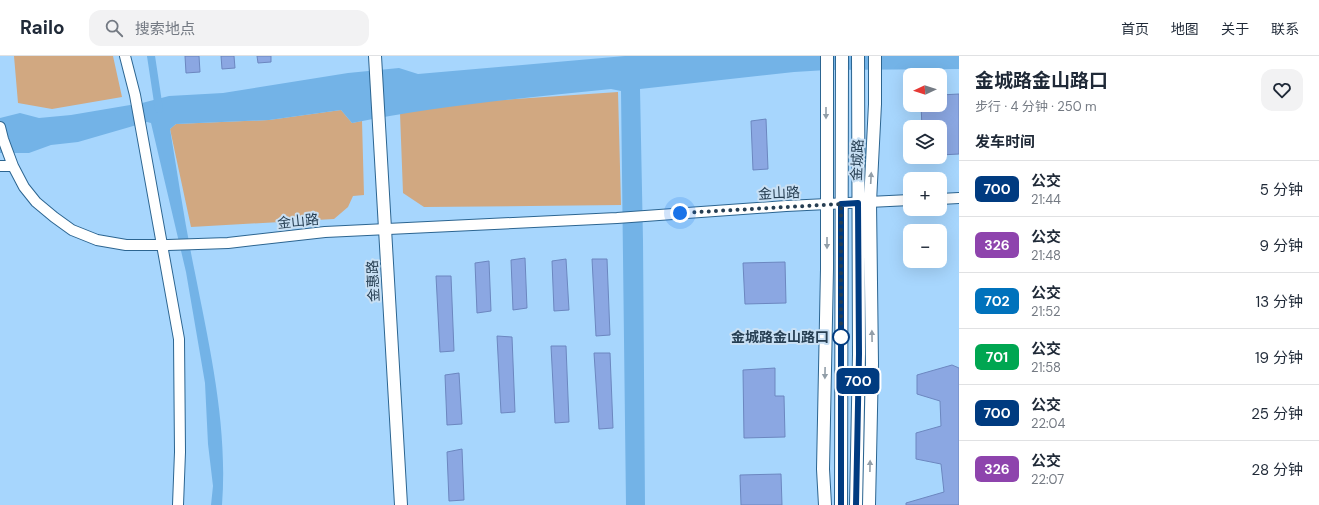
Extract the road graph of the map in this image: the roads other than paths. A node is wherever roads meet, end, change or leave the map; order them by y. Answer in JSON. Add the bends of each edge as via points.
{"nodes":[{"id":1,"x":125,"y":56,"type":"edge"},
{"id":2,"x":828,"y":56,"type":"edge"},
{"id":3,"x":842,"y":56,"type":"edge"},
{"id":4,"x":858,"y":56,"type":"edge"},
{"id":5,"x":875,"y":56,"type":"edge"},
{"id":6,"x":375,"y":58,"type":"edge"},
{"id":7,"x":0,"y":127,"type":"edge"},
{"id":8,"x":12,"y":163,"type":"junction"},
{"id":9,"x":0,"y":166,"type":"edge"},
{"id":10,"x":959,"y":198,"type":"edge"},
{"id":11,"x":947,"y":199,"type":"edge"},
{"id":12,"x":903,"y":200,"type":"edge"},
{"id":13,"x":870,"y":202,"type":"junction"},
{"id":14,"x":858,"y":203,"type":"junction"},
{"id":15,"x":841,"y":204,"type":"junction"},
{"id":16,"x":827,"y":205,"type":"junction"},
{"id":17,"x":385,"y":230,"type":"junction"},
{"id":18,"x":165,"y":245,"type":"junction"},
{"id":19,"x":872,"y":363,"type":"junction"},
{"id":20,"x":857,"y":424,"type":"junction"},
{"id":21,"x":841,"y":439,"type":"junction"},
{"id":22,"x":824,"y":486,"type":"junction"},
{"id":23,"x":178,"y":505,"type":"edge"},
{"id":24,"x":401,"y":505,"type":"edge"},
{"id":25,"x":825,"y":505,"type":"edge"},
{"id":26,"x":841,"y":505,"type":"edge"},
{"id":27,"x":856,"y":505,"type":"edge"},
{"id":28,"x":869,"y":505,"type":"edge"}],
"edges":[{"from":1,"to":18,"type":"street"},
{"from":2,"to":16,"type":"main road","name":"金城路","one_way":true},
{"from":3,"to":15,"type":"main road","name":"金城路"},
{"from":4,"to":14,"type":"main road","name":"金城路"},
{"from":13,"to":5,"type":"main road","name":"金城路","one_way":true},
{"from":6,"to":17,"type":"main road","name":"金惠路"},
{"from":7,"to":8,"type":"street","name":"金山路"},
{"from":8,"to":9,"type":"street"},
{"from":8,"to":18,"type":"street","name":"金山路","via":[[24,187],[36,202],[72,230],[96,240],[126,245]]},
{"from":10,"to":11,"type":"street"},
{"from":12,"to":13,"type":"street","name":"金山路"},
{"from":13,"to":14,"type":"street","name":"金山路"},
{"from":19,"to":13,"type":"main road","name":"金城路","one_way":true},
{"from":14,"to":15,"type":"street","name":"金山路"},
{"from":14,"to":20,"type":"main road","name":"金城路"},
{"from":15,"to":16,"type":"street","name":"金山路"},
{"from":15,"to":21,"type":"main road","name":"金城路"},
{"from":16,"to":17,"type":"street","name":"金山路"},
{"from":16,"to":22,"type":"main road","name":"金城路","one_way":true},
{"from":17,"to":18,"type":"street","name":"金山路","via":[[325,232],[228,243]]},
{"from":17,"to":24,"type":"main road","name":"金惠路"},
{"from":18,"to":23,"type":"street","via":[[179,339]]},
{"from":19,"to":20,"type":"main road"},
{"from":28,"to":19,"type":"main road","name":"金城路","one_way":true},
{"from":20,"to":27,"type":"main road","name":"金城路"},
{"from":21,"to":22,"type":"main road"},
{"from":21,"to":26,"type":"main road","name":"金城路"},
{"from":22,"to":25,"type":"main road","name":"金城路"}]}
